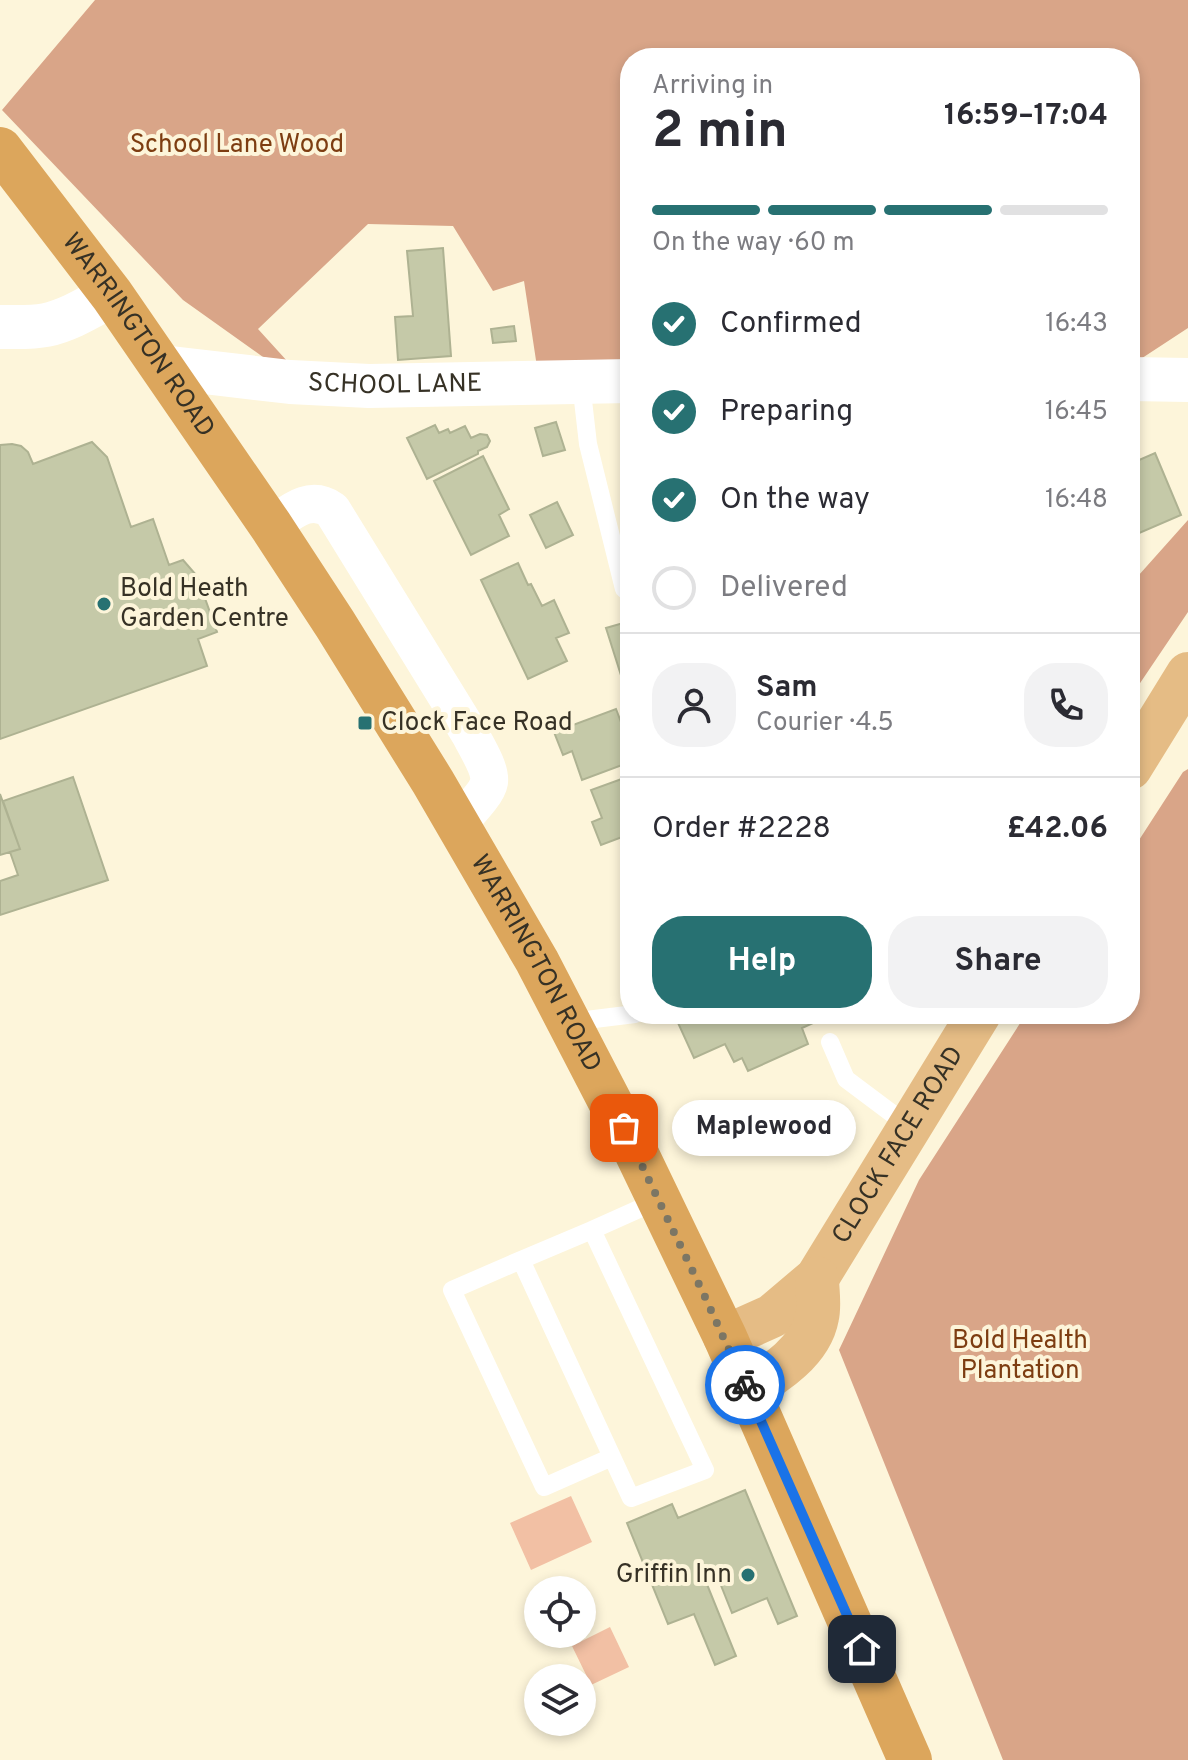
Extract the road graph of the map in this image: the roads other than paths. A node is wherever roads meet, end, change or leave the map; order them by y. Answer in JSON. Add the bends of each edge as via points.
{"nodes":[{"id":1,"x":0,"y":149,"type":"edge"},
{"id":2,"x":112,"y":295,"type":"junction"},
{"id":3,"x":0,"y":327,"type":"edge"},
{"id":4,"x":162,"y":367,"type":"junction"},
{"id":5,"x":1140,"y":379,"type":"edge"},
{"id":6,"x":1188,"y":380,"type":"edge"},
{"id":7,"x":620,"y":381,"type":"edge"},
{"id":8,"x":581,"y":383,"type":"junction"},
{"id":9,"x":271,"y":526,"type":"junction"},
{"id":10,"x":620,"y":573,"type":"edge"},
{"id":11,"x":1188,"y":674,"type":"edge"},
{"id":12,"x":1140,"y":752,"type":"edge"},
{"id":13,"x":458,"y":824,"type":"junction"},
{"id":14,"x":620,"y":1016,"type":"edge"},
{"id":15,"x":569,"y":1022,"type":"junction"},
{"id":16,"x":973,"y":1024,"type":"edge"},
{"id":17,"x":830,"y":1042,"type":"dead end"},
{"id":18,"x":910,"y":1127,"type":"junction"},
{"id":19,"x":659,"y":1200,"type":"junction"},
{"id":20,"x":592,"y":1230,"type":"junction"},
{"id":21,"x":521,"y":1260,"type":"junction"},
{"id":22,"x":817,"y":1278,"type":"junction"},
{"id":23,"x":725,"y":1337,"type":"junction"},
{"id":24,"x":747,"y":1389,"type":"junction"},
{"id":25,"x":612,"y":1457,"type":"junction"},
{"id":26,"x":910,"y":1760,"type":"edge"}],
"edges":[{"from":1,"to":2,"type":"highway","name":"WARRINGTON ROAD"},
{"from":2,"to":3,"type":"street","via":[[47,325]]},
{"from":2,"to":4,"type":"highway","name":"WARRINGTON ROAD"},
{"from":4,"to":8,"type":"street","name":"SCHOOL LANE","via":[[369,386]]},
{"from":4,"to":9,"type":"highway","name":"WARRINGTON ROAD"},
{"from":5,"to":6,"type":"street"},
{"from":7,"to":8,"type":"street","name":"SCHOOL LANE"},
{"from":8,"to":10,"type":"lane","via":[[588,444]]},
{"from":9,"to":13,"type":"highway","name":"WARRINGTON ROAD"},
{"from":9,"to":13,"type":"street","name":"WARRINGTON ROAD","via":[[313,503],[332,510],[484,761],[489,781],[485,791]]},
{"from":11,"to":12,"type":"main road"},
{"from":13,"to":15,"type":"highway","name":"WARRINGTON ROAD"},
{"from":14,"to":15,"type":"lane"},
{"from":15,"to":19,"type":"highway","name":"WARRINGTON ROAD"},
{"from":16,"to":18,"type":"main road","name":"CLOCK FACE ROAD"},
{"from":17,"to":18,"type":"lane","via":[[846,1079]]},
{"from":18,"to":22,"type":"main road","name":"CLOCK FACE ROAD"},
{"from":19,"to":20,"type":"lane"},
{"from":19,"to":23,"type":"highway","name":"WARRINGTON ROAD"},
{"from":20,"to":21,"type":"lane"},
{"from":20,"to":25,"type":"lane","via":[[705,1470],[631,1498]]},
{"from":21,"to":25,"type":"lane"},
{"from":21,"to":25,"type":"lane","via":[[452,1290],[544,1487]]},
{"from":22,"to":23,"type":"main road","name":"CLOCK FACE ROAD","via":[[772,1316]]},
{"from":22,"to":24,"type":"main road","via":[[817,1317],[809,1336],[792,1360]]},
{"from":23,"to":24,"type":"highway","name":"WARRINGTON ROAD"},
{"from":24,"to":26,"type":"highway","name":"WARRINGTON ROAD"}]}
